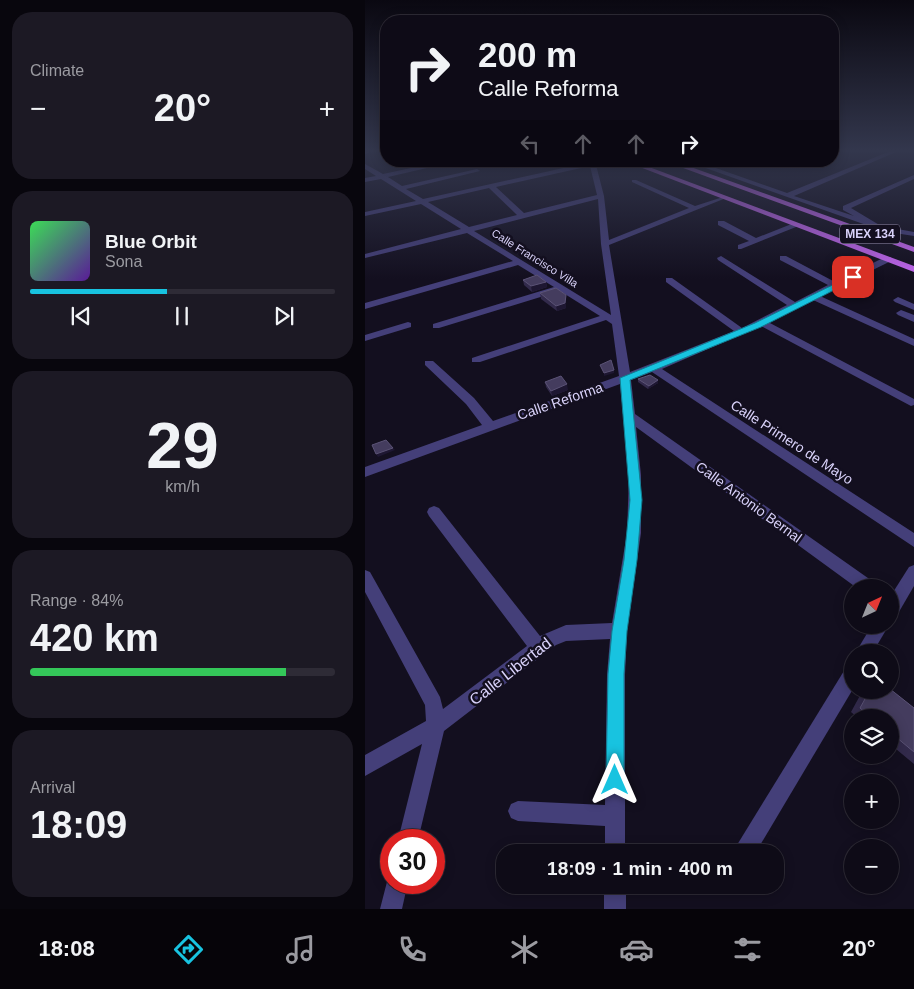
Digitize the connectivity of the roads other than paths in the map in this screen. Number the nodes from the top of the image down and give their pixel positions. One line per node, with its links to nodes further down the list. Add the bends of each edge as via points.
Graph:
1 (411, 194): 13 (street, Calle Francisco Villa)
2 (452, 194): 13 (street)
3 (500, 194): 16 (street)
4 (664, 194): 14 (street)
5 (717, 194): 12 (main road, MEX 134)
6 (758, 194): 17 (main road, MEX 134)
7 (783, 194): 11 (street)
8 (791, 194): 11 (street)
9 (876, 194): 19 (street, via 846,208)
10 (601, 196): 16 (street); 25 (street)
11 (787, 196): 19 (street)
12 (724, 197): 14 (street); 20 (main road, MEX 134)
13 (422, 201): 15 (street); 22 (street, Calle Francisco Villa)
14 (696, 209): 25 (street)
15 (365, 214)
16 (522, 216): 22 (street)
17 (826, 218): 21 (street); 27 (main road, MEX 134)
18 (721, 223): 24 (street)
19 (872, 224): 21 (street)
20 (797, 225): 24 (street); 31 (main road, MEX 134)
21 (880, 229): 23 (street)
22 (470, 230): 28 (street); 32 (street, Calle Francisco Villa)
23 (914, 234)
24 (755, 241): 26 (street)
25 (605, 244): 43 (street)
26 (741, 247)
27 (914, 250)
28 (365, 256)
29 (721, 258): 40 (street)
30 (783, 258): 35 (street)
31 (888, 259): 33 (main road, MEX 134); 35 (street, Calle Reforma)
32 (520, 262): 36 (street, Calle Francisco Villa); 39 (street)
33 (914, 269)
34 (669, 280): 48 (street)
35 (836, 286): 37 (street, Calle Reforma)
36 (560, 288): 43 (street, Calle Francisco Villa); 47 (street)
37 (815, 297): 40 (street, Calle Reforma); 50 (street)
38 (898, 300): 41 (street)
39 (365, 306)
40 (795, 306): 45 (street, Calle Reforma)
41 (914, 307)
42 (901, 313): 44 (street)
43 (611, 319): 51 (street); 54 (street)
44 (914, 319)
45 (761, 323): 48 (street, Calle Reforma); 55 (street)
46 (407, 325): 49 (street)
47 (436, 326)
48 (741, 332): 53 (street, Calle Reforma)
49 (365, 338)
50 (914, 343)
51 (476, 360)
52 (429, 362): 57 (street, via 470,401)
53 (653, 368): 54 (street, Calle Reforma); 60 (street, Calle Primero de Mayo)
54 (625, 378): 56 (street); 57 (street, Calle Reforma)
55 (911, 402)
56 (629, 416): 63 (street, Calle Antonio Bernal); 65 (street, via 636,500 631,560)
57 (490, 426): 58 (street, Calle Reforma)
58 (365, 472)
59 (434, 512): 66 (street)
60 (914, 540)
61 (914, 572): 64 (street)
62 (365, 578): 68 (street, via 434,703)
63 (857, 579)
64 (899, 594)
65 (619, 631): 66 (street, Calle Libertad, via 566,633); 71 (street)
66 (538, 647): 68 (street, Calle Libertad)
67 (844, 688): 74 (street)
68 (436, 726): 69 (street, Calle Libertad); 72 (street)
69 (365, 766)
70 (518, 811): 71 (street)
71 (615, 816): 73 (street)
72 (411, 829)
73 (615, 844)
74 (749, 844)
75 (394, 894): 77 (street)
76 (615, 894): 78 (street)
77 (391, 909)
78 (615, 909)

